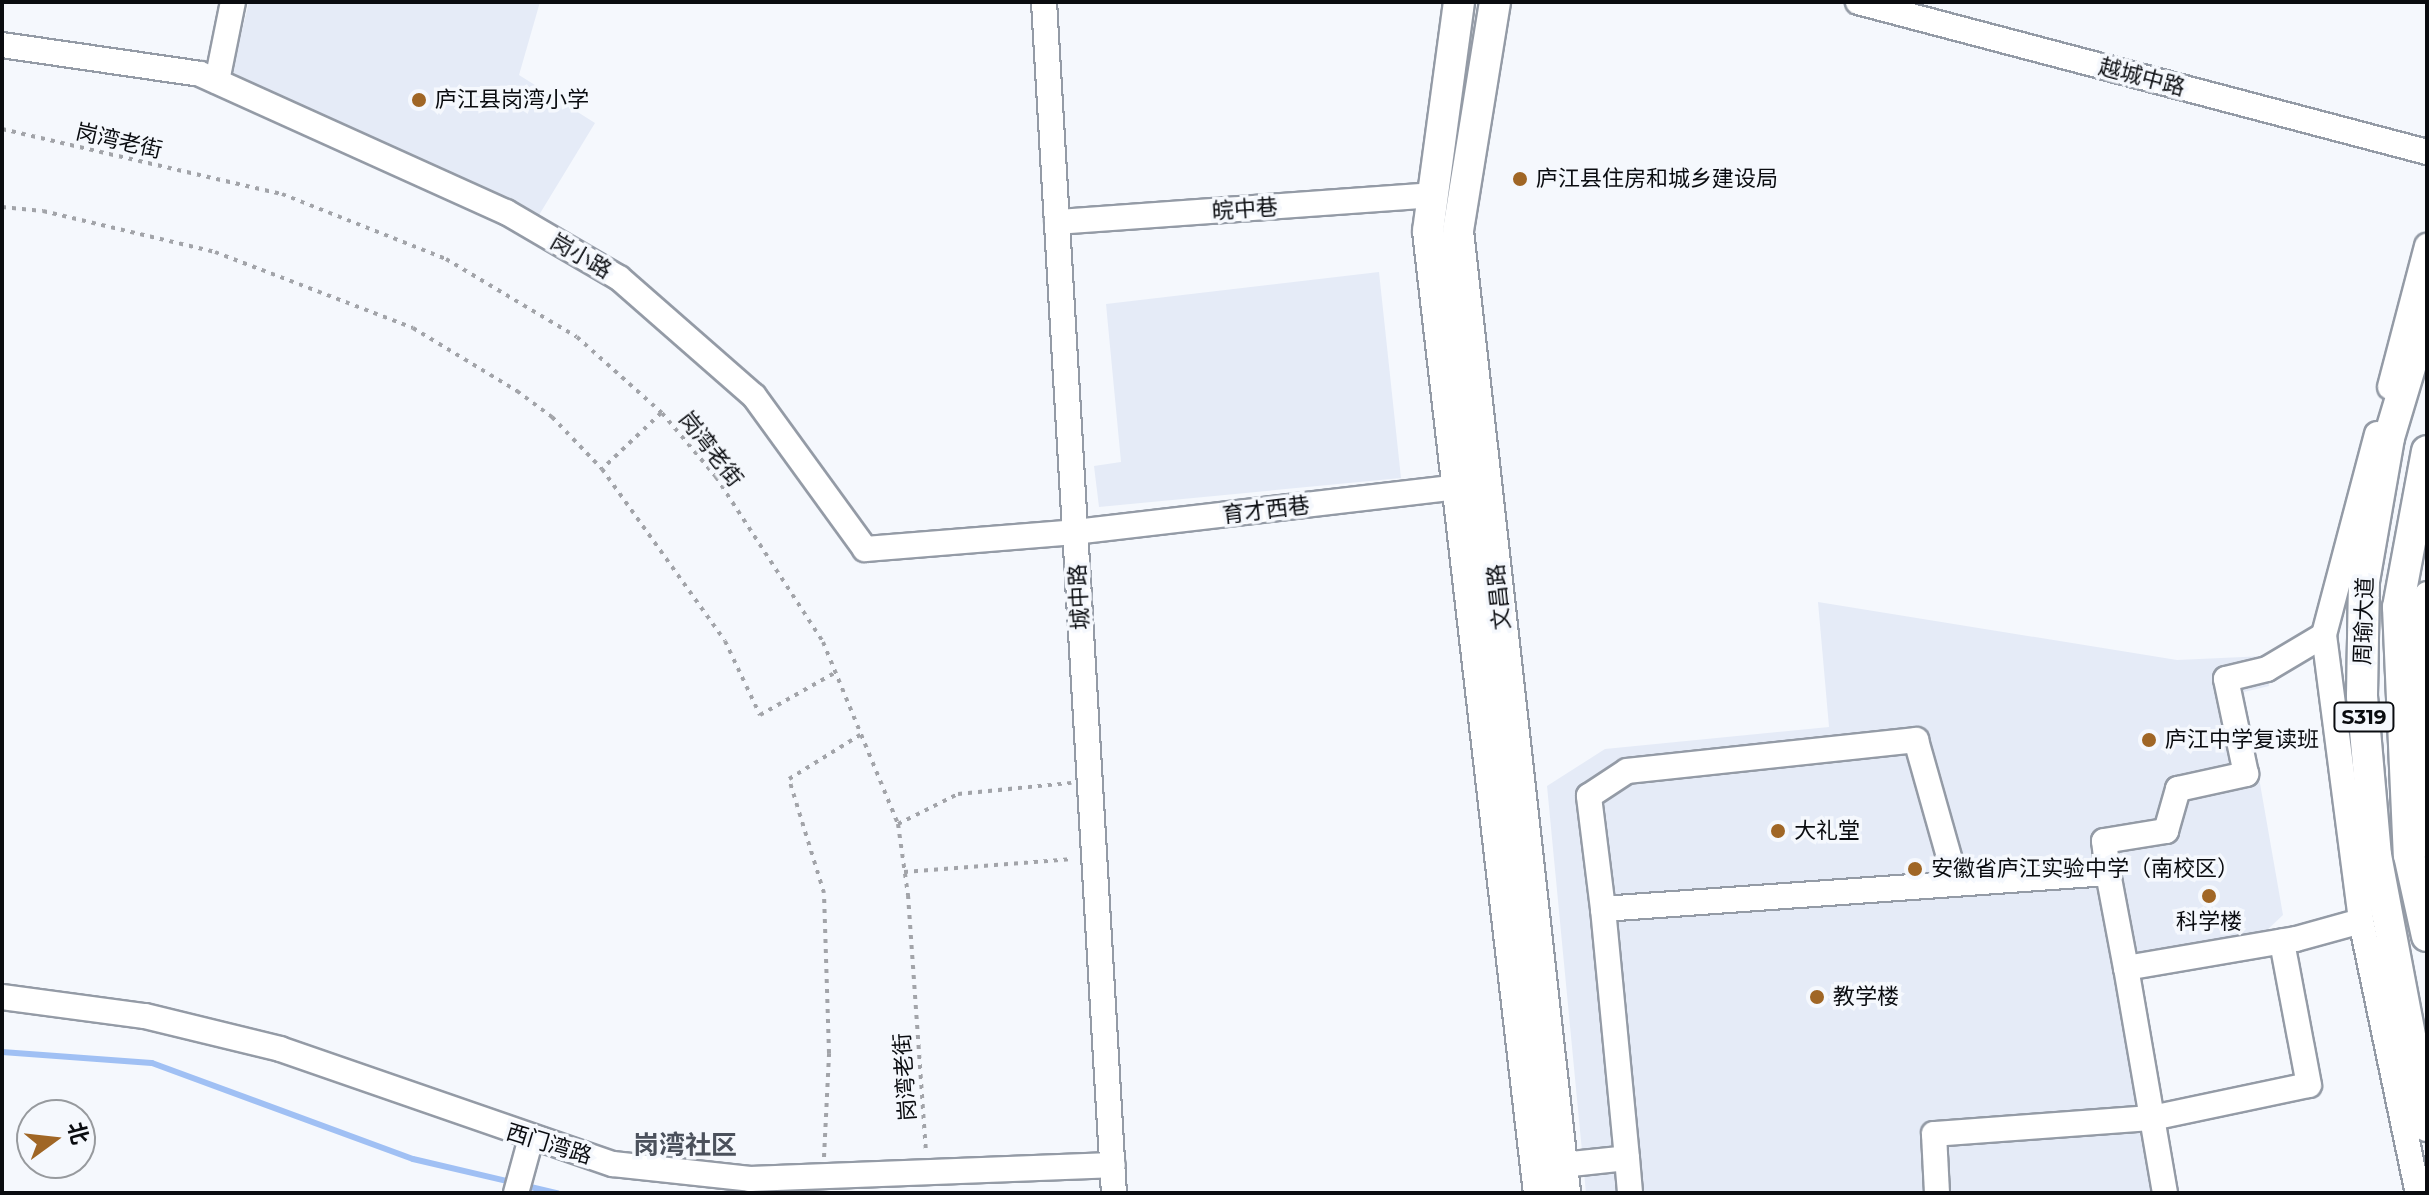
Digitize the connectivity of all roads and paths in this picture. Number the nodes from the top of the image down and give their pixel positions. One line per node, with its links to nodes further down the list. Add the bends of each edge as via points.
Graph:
1 (233, 2): 7 (street)
2 (1044, 2): 12 (street, 城中路)
3 (1459, 2): 10 (main road, 文昌路)
4 (1495, 2): 44 (main road, 文昌路, via 1458,231)
5 (1858, 2): 9 (street, 越城中路)
6 (2, 45): 7 (street, 岗小路, via 200,74)
7 (217, 81): 19 (street, 岗小路, via 506,212 619,278 754,396 865,549)
8 (2, 129): 15 (path, 岗湾老街, via 282,194 446,259 577,337)
9 (2427, 152)
10 (1433, 195): 12 (street, 皖中巷); 18 (main road, 文昌路, via 1428,231)
11 (2, 207): 17 (path, via 43,211 215,252 413,328 552,417)
12 (1057, 222): 19 (street, 城中路)
13 (2427, 246): 21 (street)
14 (2427, 311): 38 (main road, 周瑜大道 / S319, via 2389,438 2364,581 2362,696 2376,855)
15 (662, 413): 17 (path); 22 (path, 岗湾老街, via 716,477 823,642)
16 (2427, 451): 33 (main road, 周瑜大道 / S319, via 2398,607 2409,855)
17 (602, 469): 22 (path, via 725,641 760,715)
18 (1458, 487): 19 (street, 育才西巷); 47 (main road, 文昌路)
19 (1075, 532): 24 (street, 城中路)
20 (2427, 594): 26 (street, via 2420,623)
21 (2324, 635): 29 (street, via 2267,669 2226,679 2246,774 2178,789 2166,831 2104,841); 32 (street)
22 (836, 672): 23 (path, 岗湾老街)
23 (861, 735): 25 (path, 岗湾老街); 43 (path, via 789,779 824,893 829,1053)
24 (1090, 781): 25 (path, via 958,794); 27 (street, 城中路)
25 (898, 824): 28 (path, 岗湾老街)
26 (2427, 845)
27 (1095, 857): 28 (path); 41 (street, 城中路)
28 (904, 872): 42 (path, 岗湾老街)
29 (2108, 873): 30 (street); 35 (street)
30 (1956, 881): 31 (street); 31 (street, via 1916,740 1627,771 1589,796)
31 (1603, 909): 40 (street)
32 (2361, 921): 34 (street); 51 (street)
33 (2427, 936)
34 (2282, 942): 35 (street); 37 (street, via 2309,1085)
35 (2126, 968): 37 (street)
36 (2, 997): 39 (street, 西门湾路, via 145,1016 280,1049)
37 (2152, 1118): 49 (street, via 1934,1134); 50 (street)
38 (2427, 1126)
39 (528, 1149): 43 (street, 西门湾路, via 750,1179); 45 (street)
40 (1627, 1158): 44 (street); 48 (street)
41 (1113, 1165): 42 (street, 西门湾路); 46 (street, 城中路)
42 (928, 1172): 43 (street, 西门湾路)
43 (823, 1175)
44 (1563, 1179)
45 (516, 1193)
46 (1114, 1193)
47 (1539, 1193)
48 (1630, 1193)
49 (1937, 1193)
50 (2165, 1193)
51 (2418, 1193)

